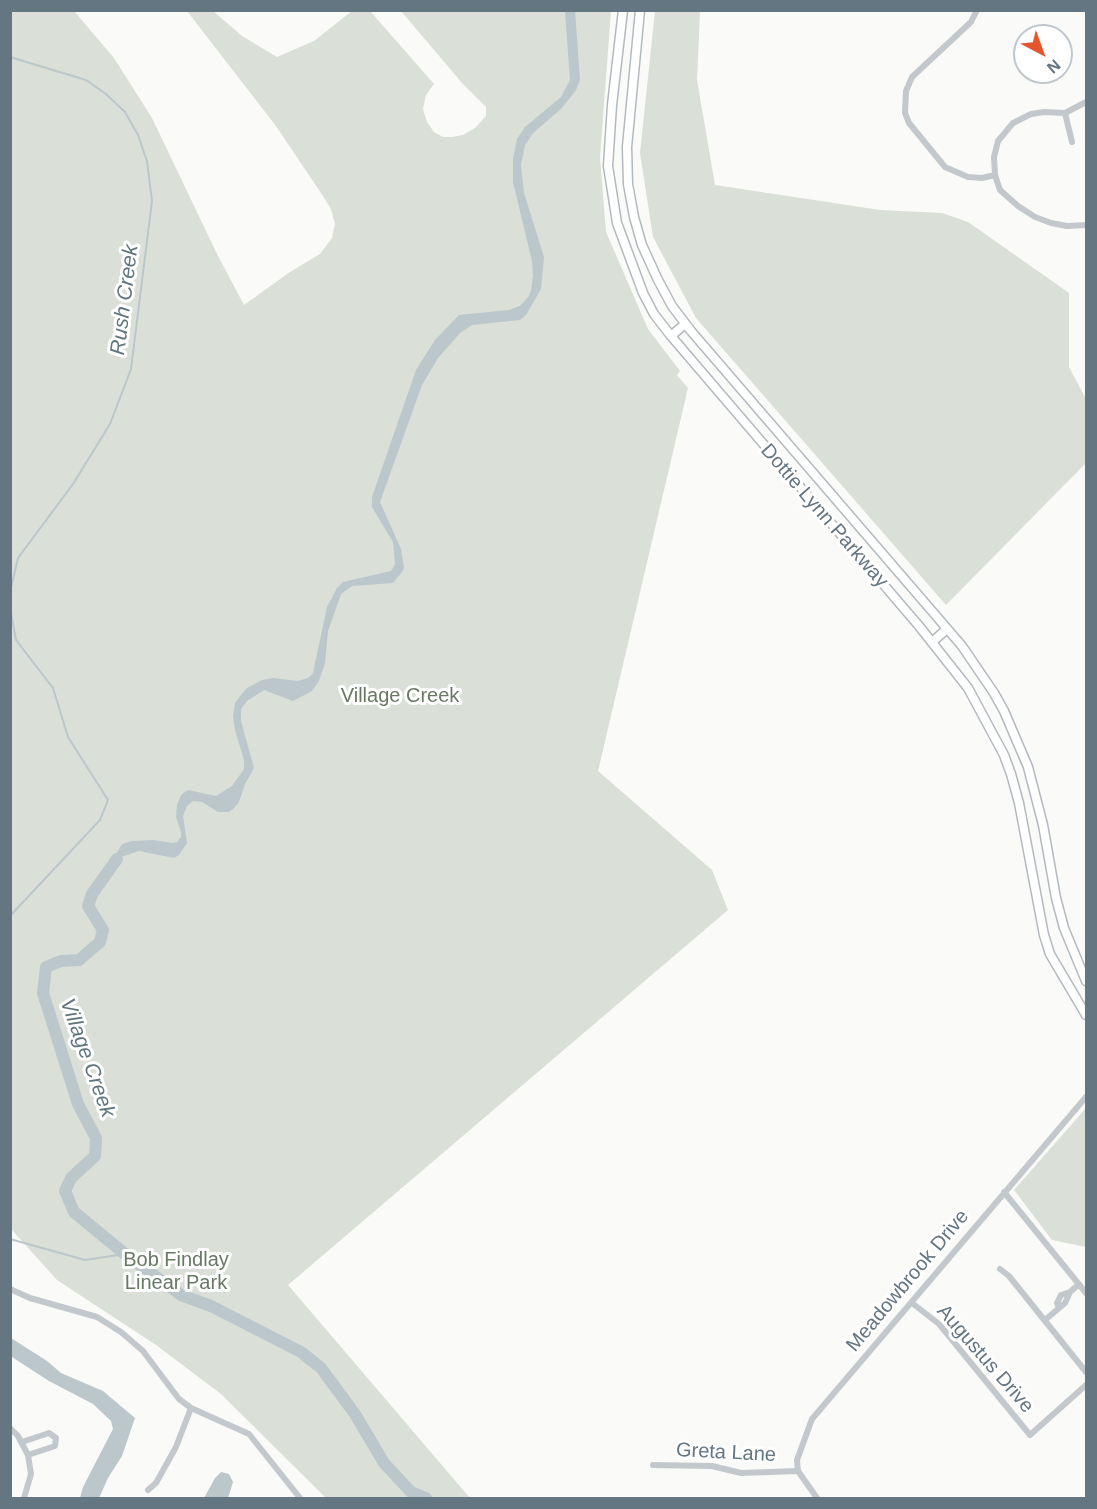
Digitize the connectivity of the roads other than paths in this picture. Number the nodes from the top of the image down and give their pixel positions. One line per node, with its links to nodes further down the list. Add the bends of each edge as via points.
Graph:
1 (623, 10): 10 (main road, Dottie Lynn Parkway, via 612,105 610,188 616,223 634,274 654,314)
2 (640, 10): 9 (main road, Dottie Lynn Parkway, via 627,147 628,184 642,245)
3 (977, 10): 7 (street, via 971,22 912,77 904,113 945,167 968,177)
4 (1086, 102): 5 (street)
5 (1065, 113): 6 (street); 7 (street, via 1031,114 1013,123 998,141)
6 (1072, 142)
7 (995, 175): 8 (street, via 1000,190 1035,217 1067,226)
8 (1086, 225)
9 (685, 324): 10 (main road); 11 (main road, Dottie Lynn Parkway)
10 (671, 336): 12 (main road, Dottie Lynn Parkway)
11 (947, 629): 12 (main road); 13 (main road, Dottie Lynn Parkway, via 982,673 1005,711 1028,766 1064,928)
12 (932, 642): 14 (main road, Dottie Lynn Parkway, via 968,688 1004,755 1019,803 1044,935 1050,954)
13 (1086, 981)
14 (1086, 1015)
15 (1086, 1097): 16 (street, Meadowbrook Drive)
16 (1004, 1192): 18 (street); 21 (street, Meadowbrook Drive)
17 (1000, 1269): 22 (street)
18 (1079, 1284): 20 (street); 22 (street)
19 (10, 1289): 25 (street, via 97,1317 121,1332 143,1351)
20 (1086, 1293)
21 (912, 1303): 24 (street, Augustus Drive, via 939,1324 1030,1435); 30 (street, Meadowbrook Drive, via 812,1419 797,1460)
22 (1045, 1320): 23 (street)
23 (1086, 1372)
24 (1086, 1385)
25 (191, 1408): 31 (street, via 176,1447); 33 (street, via 249,1434)
26 (10, 1428): 27 (street)
27 (22, 1442): 28 (street); 28 (street, via 49,1434 56,1438 55,1446)
28 (28, 1455): 32 (street, via 31,1474)
29 (653, 1465): 30 (street, Greta Lane, via 712,1466 741,1473)
30 (798, 1471): 34 (street)
31 (148, 1490)
32 (24, 1498)
33 (300, 1498)
34 (817, 1498)

